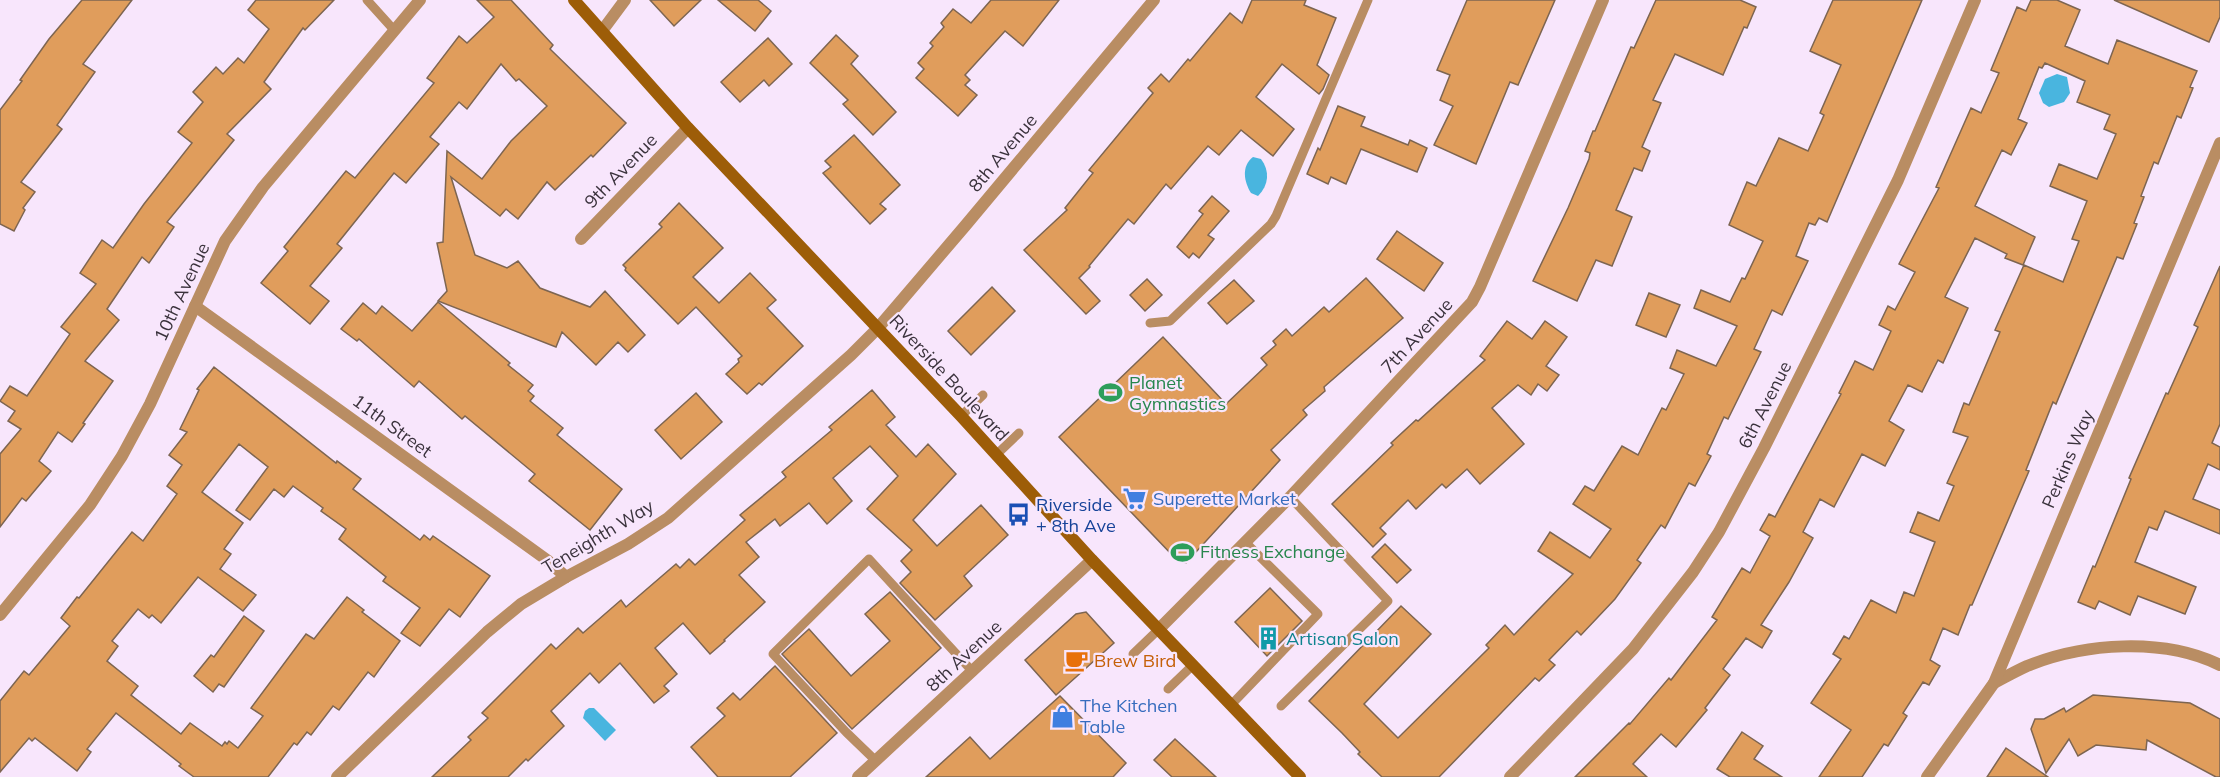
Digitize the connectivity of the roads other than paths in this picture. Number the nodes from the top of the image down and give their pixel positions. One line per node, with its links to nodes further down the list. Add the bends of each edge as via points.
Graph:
1 (367, 0): 9 (lane)
2 (420, 0): 9 (street, 10th Avenue)
3 (574, 0): 10 (main road, Riverside Boulevard)
4 (625, 0): 10 (street)
5 (1154, 0): 16 (street, 8th Avenue)
6 (1368, 0): 15 (lane, via 1271,224 1170,321)
7 (1603, 0): 21 (street, 7th Avenue, via 1472,302)
8 (1975, 0): 39 (street, 6th Avenue, via 1898,180 1719,532 1633,649)
9 (394, 30): 14 (street, 10th Avenue, via 262,187 225,241)
10 (602, 31): 11 (main road, Riverside Boulevard)
11 (688, 128): 13 (street, 9th Avenue); 16 (main road, Riverside Boulevard)
12 (2220, 143): 31 (street, Perkins Way)
13 (581, 239)
14 (195, 306): 24 (street, 11th Street); 25 (street, 10th Avenue, via 122,456 90,505)
15 (1149, 323)
16 (878, 328): 18 (main road, Riverside Boulevard); 24 (street, Teneighth Way, via 668,518)
17 (983, 395): 18 (lane)
18 (961, 416): 20 (main road, Riverside Boulevard)
19 (1019, 433): 20 (lane)
20 (996, 455): 23 (main road, Riverside Boulevard)
21 (1290, 497): 22 (street, 7th Avenue); 34 (lane, via 1388,601)
22 (1245, 542): 26 (street, 7th Avenue); 33 (lane, via 1318,614)
23 (1092, 560): 26 (main road, Riverside Boulevard); 30 (street, 8th Avenue)
24 (566, 577): 36 (street, Teneighth Way, via 521,604 487,632)
25 (0, 615)
26 (1159, 629): 27 (lane); 28 (main road, Riverside Boulevard)
27 (1133, 654)
28 (1193, 665): 32 (lane); 33 (main road, Riverside Boulevard)
29 (2220, 665): 31 (street, via 2164,649 2097,649 2026,666)
30 (974, 672): 35 (street, 8th Avenue); 35 (lane, via 869,559 773,654)
31 (1994, 683): 40 (street, Perkins Way)
32 (1168, 690)
33 (1231, 705): 38 (main road, Riverside Boulevard)
34 (1281, 706)
35 (876, 761): 37 (street, 8th Avenue)
36 (337, 777)
37 (858, 777)
38 (1300, 777)
39 (1510, 777)
40 (1927, 777)

